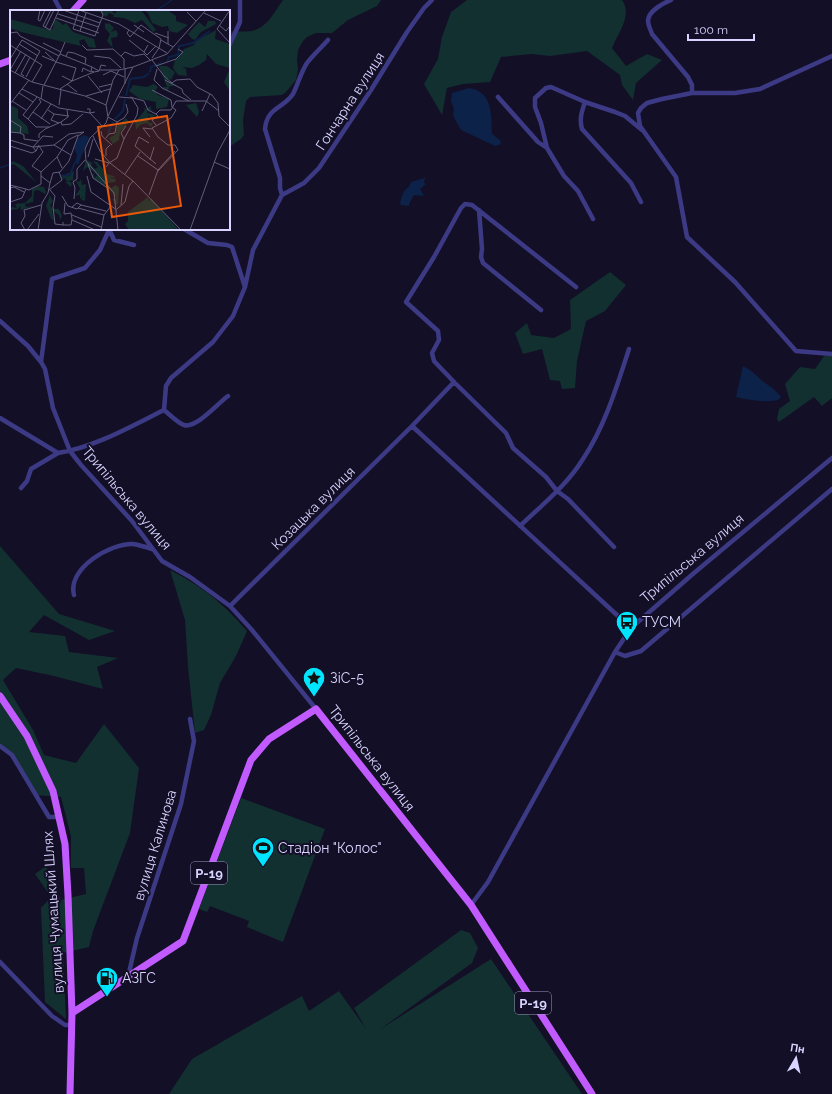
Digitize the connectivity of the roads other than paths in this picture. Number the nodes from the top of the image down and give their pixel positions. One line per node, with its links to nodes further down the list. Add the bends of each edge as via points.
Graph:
1 (55, 0): 8 (street)
2 (83, 0): 9 (main road)
3 (240, 0): 11 (street, via 240,22)
4 (428, 0): 7 (street, Гончарна вулиця)
5 (432, 0): 7 (street, Гончарна вулиця)
6 (671, 0): 15 (street, via 651,13 648,19 649,26 652,34 688,77 692,84)
7 (424, 8): 20 (street, Гончарна вулиця, via 319,168 304,183)
8 (60, 10)
9 (74, 10)
10 (328, 40): 20 (street, via 307,64 289,99 270,114 266,122 265,129 280,178)
11 (230, 44)
12 (832, 56): 15 (street, via 760,89 735,93)
13 (10, 60): 14 (main road)
14 (0, 64)
15 (692, 93): 18 (street, via 647,103 638,114)
16 (498, 97): 19 (street, via 538,142)
17 (585, 102): 18 (street, via 625,116); 19 (street, via 551,87 546,88 535,98 535,107); 21 (street, via 580,115 582,129 631,183)
18 (644, 132): 32 (street, via 676,176 687,237 735,282 796,351)
19 (547, 148): 23 (street, via 564,176 578,191)
20 (282, 195): 27 (street, via 254,250)
21 (641, 202)
22 (479, 210): 28 (street); 29 (street, via 483,263); 34 (street, via 465,204 461,208 406,302 438,331 439,340 432,353 434,360)
23 (593, 219)
24 (109, 230): 26 (street, via 114,240); 33 (street, via 100,250 85,268 52,279)
25 (186, 230): 27 (street, via 208,243 227,244 232,247)
26 (134, 245)
27 (245, 287): 36 (street, via 233,316 213,342 171,378 166,386)
28 (576, 287)
29 (541, 310)
30 (0, 321): 33 (street, Трипільська вулиця, via 28,346)
31 (629, 349): 44 (street, via 596,440)
32 (832, 354)
33 (41, 362): 39 (street, Трипільська вулиця, via 53,408)
34 (454, 382): 38 (street, Козацька вулиця); 44 (street, via 506,433 512,448 546,477)
35 (228, 396): 36 (street, via 192,425 184,426)
36 (164, 410): 39 (street, via 122,432)
37 (0, 418): 40 (street)
38 (412, 426): 45 (street); 49 (street, Козацька вулиця)
39 (70, 451): 40 (street); 47 (street, Трипільська вулиця, via 132,521)
40 (58, 453): 42 (street, via 31,469)
41 (832, 458): 50 (street, Трипільська вулиця)
42 (21, 488)
43 (832, 489): 51 (street, via 641,652 625,656)
44 (558, 491): 45 (street); 46 (street)
45 (520, 526): 50 (street)
46 (614, 547)
47 (152, 549): 48 (street, via 133,544 116,546 94,557 80,571 75,582); 49 (street, Трипільська вулиця, via 162,561 190,577)
48 (74, 595)
49 (230, 606): 53 (street, Трипільська вулиця)
50 (631, 628): 51 (street, Трипільська вулиця)
51 (615, 652): 57 (street, Трипільська вулиця, via 488,882)
52 (0, 696): 56 (main road, вулиця Чумацький Шлях, via 27,736 53,791)
53 (316, 708): 57 (main road, Трипільська вулиця / Р-19); 59 (main road, Р-19, via 270,739 251,760 183,941)
54 (190, 719): 59 (street, вулиця Калинова, via 194,741 181,804 137,938)
55 (0, 746): 56 (street, via 12,754 49,817)
56 (60, 817): 60 (main road, вулиця Чумацький Шлях, via 68,888)
57 (471, 905): 63 (main road, Трипільська вулиця / Р-19)
58 (1, 965): 61 (street, via 52,1016 65,1026)
59 (128, 977): 60 (main road, Р-19)
60 (72, 1013): 61 (main road, вулиця Чумацький Шлях)
61 (72, 1025): 62 (main road, вулиця Чумацький Шлях)
62 (70, 1094)
63 (592, 1094)

